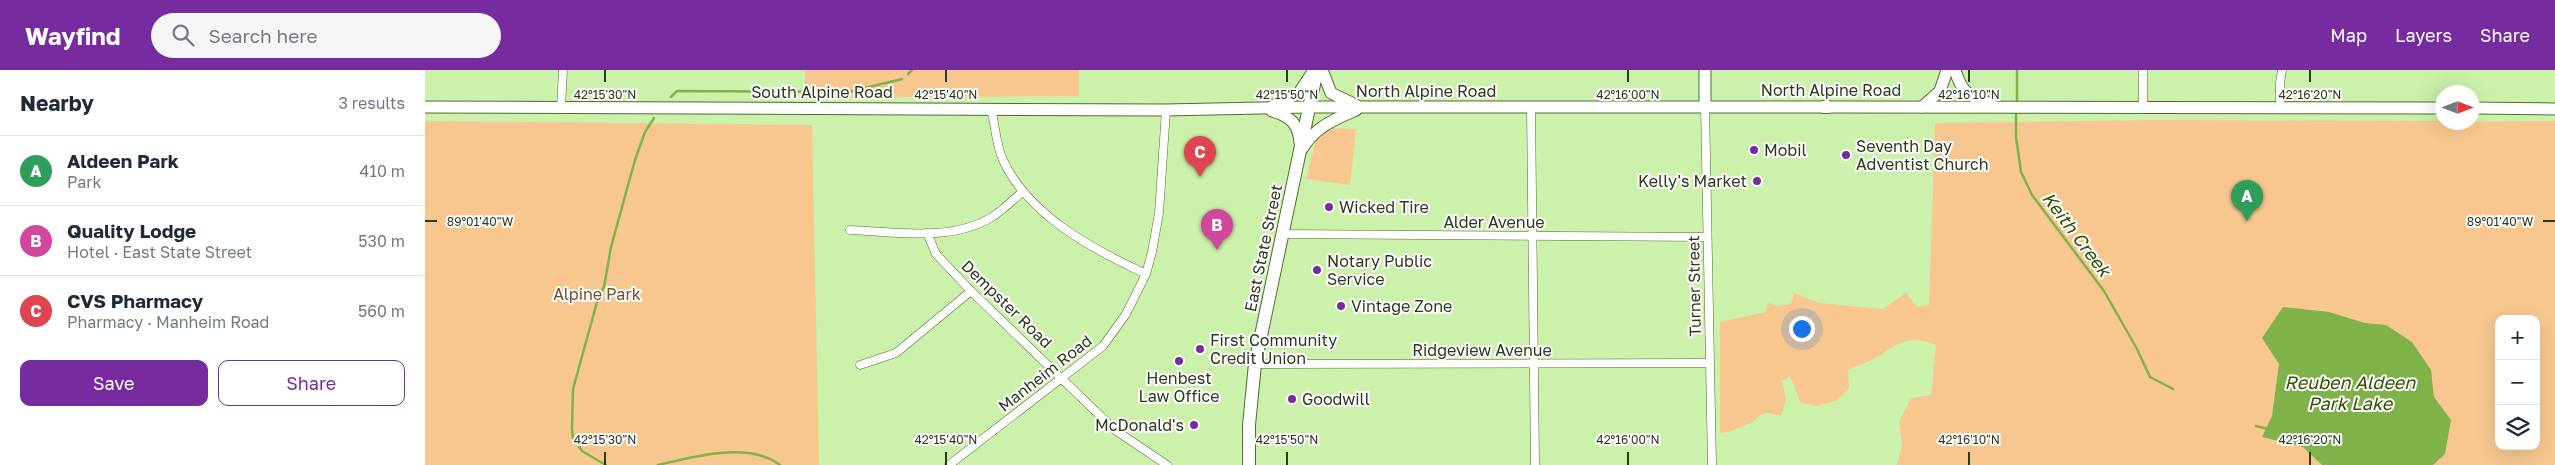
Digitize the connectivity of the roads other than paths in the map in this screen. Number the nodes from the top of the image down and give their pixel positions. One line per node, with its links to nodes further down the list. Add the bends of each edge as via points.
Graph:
1 (563, 70): 17 (street)
2 (1316, 70): 19 (main road, via 1299,93); 20 (main road, East State Street)
3 (1322, 70): 12 (main road, via 1331,93)
4 (1705, 70): 9 (main road)
5 (1947, 70): 14 (main road, via 1940,91)
6 (1955, 70): 15 (main road, via 1962,89 1970,97)
7 (2143, 70): 10 (street)
8 (2283, 70): 16 (street)
9 (1705, 106): 13 (main road, North Alpine Road); 14 (main road, North Alpine Road); 31 (street, Turner Street)
10 (2143, 106): 15 (main road, North Alpine Road); 16 (main road, North Alpine Road)
11 (425, 107): 17 (main road, South Alpine Road)
12 (1362, 107): 13 (main road, North Alpine Road); 20 (main road, North Alpine Road); 25 (main road, via 1327,122 1308,139)
13 (1531, 107): 30 (street)
14 (1922, 107): 15 (main road, North Alpine Road)
15 (2003, 107)
16 (2280, 107): 21 (main road, North Alpine Road)
17 (561, 108): 18 (main road, South Alpine Road)
18 (991, 108): 24 (main road, South Alpine Road); 26 (street, via 1003,159)
19 (1263, 108): 20 (main road, South Alpine Road); 24 (main road, South Alpine Road); 25 (main road, via 1296,124)
20 (1309, 108): 25 (main road, East State Street)
21 (2435, 108)
22 (2480, 108): 23 (main road)
23 (2555, 109)
24 (1166, 110): 32 (street, Manheim Road, via 1159,213)
25 (1300, 153): 29 (main road, East State Street)
26 (1022, 192): 28 (street, via 991,217 957,230); 32 (street, via 1063,228 1102,253)
27 (850, 230): 28 (street)
28 (927, 234): 33 (street, Dempster Road, via 937,254)
29 (1282, 234): 30 (street, Alder Avenue); 36 (main road, East State Street)
30 (1531, 236): 31 (street, Alder Avenue); 34 (street)
31 (1707, 237): 35 (street, Turner Street)
32 (1146, 274): 38 (street, Manheim Road, via 1126,314 1103,346)
33 (971, 291): 37 (street, via 896,353); 38 (street, Dempster Road)
34 (1534, 363): 35 (street, Ridgeview Avenue); 36 (street, Ridgeview Avenue); 42 (street)
35 (1709, 363): 43 (street, Turner Street)
36 (1255, 364): 41 (main road, East State Street)
37 (860, 365)
38 (1063, 378): 39 (street, Manheim Road); 40 (street, Dempster Road, via 1115,430)
39 (949, 465)
40 (1167, 465)
41 (1249, 465)
42 (1535, 465)
43 (1712, 465)

